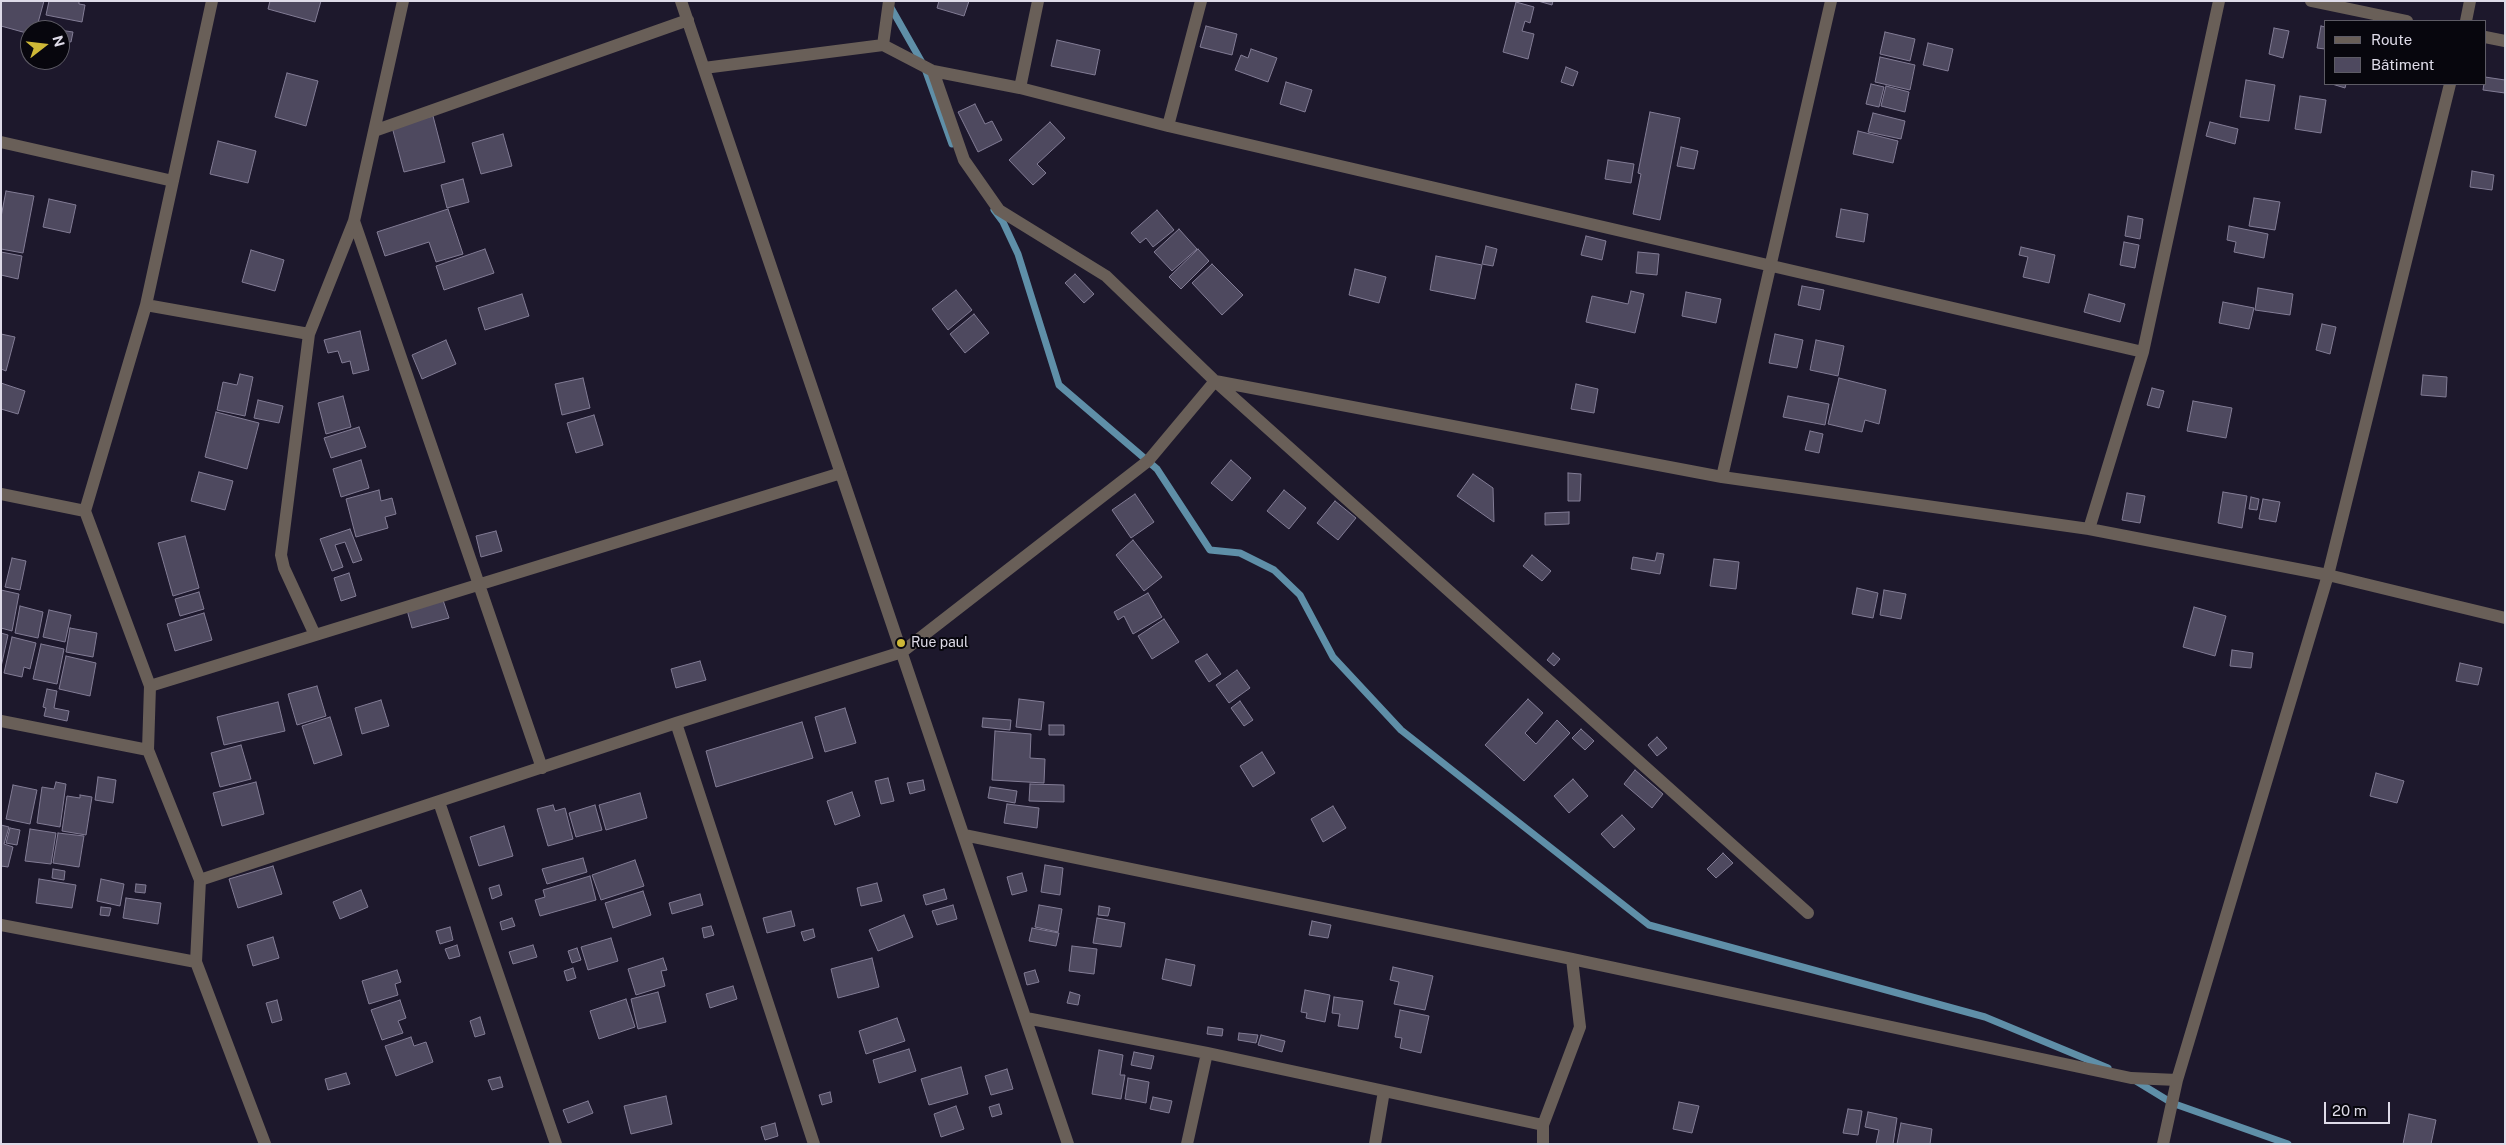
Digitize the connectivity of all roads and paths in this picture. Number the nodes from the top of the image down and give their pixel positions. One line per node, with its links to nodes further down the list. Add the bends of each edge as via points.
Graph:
1 (212, 1): 24 (street)
2 (403, 1): 22 (street)
3 (681, 1): 11 (street)
4 (889, 1): 16 (street)
5 (1038, 1): 20 (street)
6 (1201, 1): 21 (street)
7 (1831, 1): 26 (street)
8 (2219, 1): 29 (street)
9 (2311, 1): 12 (street)
10 (2470, 1): 13 (street)
11 (688, 20): 17 (street); 22 (street)
12 (2402, 20)
13 (2466, 20)
14 (2486, 37): 15 (street)
15 (2505, 42)
16 (883, 45): 17 (street); 18 (street)
17 (704, 68): 31 (street)
18 (933, 71): 20 (street); 30 (street, via 964,160 999,210 1106,276)
19 (2450, 85): 36 (street)
20 (1020, 88): 21 (street)
21 (1168, 126): 26 (street)
22 (374, 131): 25 (street)
23 (1, 142): 24 (street)
24 (173, 181): 27 (street)
25 (354, 221): 28 (street); 37 (street)
26 (1771, 265): 29 (street); 32 (street)
27 (146, 305): 28 (street); 34 (street)
28 (309, 334): 39 (street, via 281,555)
29 (2143, 352): 35 (street)
30 (1214, 381): 32 (street); 40 (street, via 1148,462); 49 (street)
31 (841, 473): 37 (street); 40 (street)
32 (1722, 477): 35 (street)
33 (1, 494): 34 (street)
34 (84, 511): 41 (street)
35 (2089, 529): 36 (street)
36 (2328, 575): 38 (street); 55 (street)
37 (479, 584): 39 (street); 45 (street)
38 (2505, 618)
39 (315, 634): 41 (street)
40 (902, 652): 43 (street); 47 (street)
41 (150, 686): 44 (street)
42 (1, 721): 44 (street)
43 (676, 723): 45 (street); 60 (street)
44 (148, 750): 48 (street)
45 (542, 768): 46 (street)
46 (439, 802): 48 (street); 59 (street)
47 (964, 835): 51 (street); 53 (street)
48 (200, 880): 52 (street)
49 (1808, 913)
50 (1, 925): 52 (street)
51 (1572, 959): 55 (street, via 2131,1078); 57 (street, via 1580,1027)
52 (196, 962): 58 (street)
53 (1026, 1018): 54 (street); 61 (street)
54 (1207, 1053): 56 (street); 62 (street)
55 (2177, 1080): 65 (street)
56 (1384, 1091): 57 (street); 63 (street)
57 (1543, 1125): 64 (street)
58 (265, 1144)
59 (556, 1144)
60 (814, 1144)
61 (1068, 1144)
62 (1187, 1144)
63 (1376, 1144)
64 (1543, 1144)
65 (2163, 1144)

